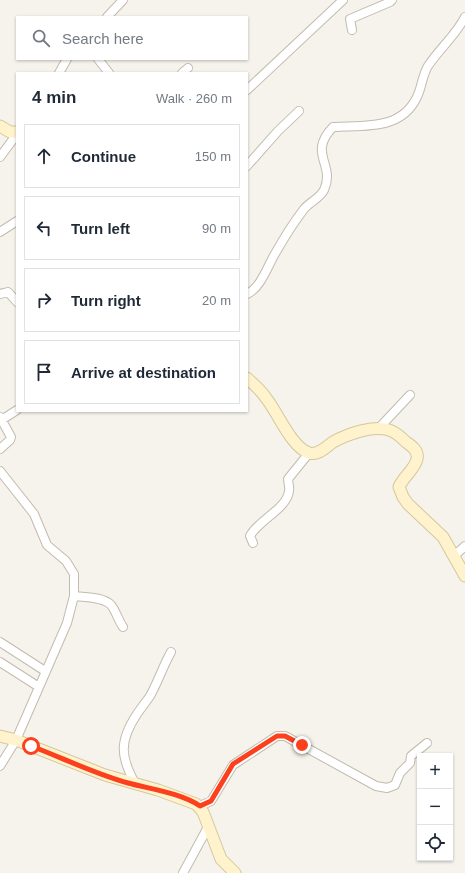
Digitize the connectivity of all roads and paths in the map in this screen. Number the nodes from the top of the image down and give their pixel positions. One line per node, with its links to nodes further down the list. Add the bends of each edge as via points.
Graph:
1 (123, 0): 4 (street)
2 (343, 0): 11 (street)
3 (392, 0): 6 (street, via 350,19)
4 (108, 16)
5 (465, 17): 20 (street, via 425,71 418,96 404,114 375,126 333,128 324,137 321,143 326,167 324,190 305,208 254,289)
6 (352, 30)
7 (66, 60): 9 (street)
8 (99, 60): 10 (street)
9 (60, 72)
10 (108, 72)
11 (248, 89)
12 (299, 111): 17 (street, via 278,130)
13 (0, 126): 14 (street)
14 (16, 133)
15 (16, 134): 16 (street)
16 (0, 157)
17 (248, 165)
18 (16, 222): 19 (street)
19 (0, 232)
20 (248, 293)
21 (0, 294): 22 (street, via 8,292)
22 (16, 301)
23 (248, 379): 29 (street, via 268,399 291,436)
24 (410, 395): 27 (street)
25 (16, 411): 26 (street)
26 (1, 419): 28 (street, via 11,437)
27 (378, 429): 29 (street, via 358,431 319,452); 33 (street, via 397,434 415,449 418,456 416,462 399,487 402,497 443,538)
28 (0, 449)
29 (309, 453): 31 (street, via 288,479 290,491 285,500 269,518 253,529 250,536)
30 (0, 471): 35 (street, via 34,514 47,546 70,567 74,574)
31 (253, 543)
32 (465, 546): 33 (street)
33 (454, 556): 34 (street)
34 (465, 576)
35 (74, 596): 36 (street, via 106,602); 40 (street, via 67,623)
36 (123, 627)
37 (0, 642): 40 (street)
38 (171, 652): 46 (street, via 149,697 137,714 123,747 126,768)
39 (0, 662): 41 (street)
40 (45, 671): 41 (street)
41 (39, 687): 43 (street)
42 (0, 736): 43 (street)
43 (16, 740): 45 (street); 46 (street)
44 (427, 743): 47 (street, via 411,756 410,763 400,773 395,784 383,788 285,736 277,736 233,764 211,801)
45 (0, 766)
46 (136, 785): 47 (street, via 158,790)
47 (200, 806): 48 (street)
48 (208, 827): 49 (street); 50 (street, via 221,859)
49 (183, 873)
50 (235, 873)

